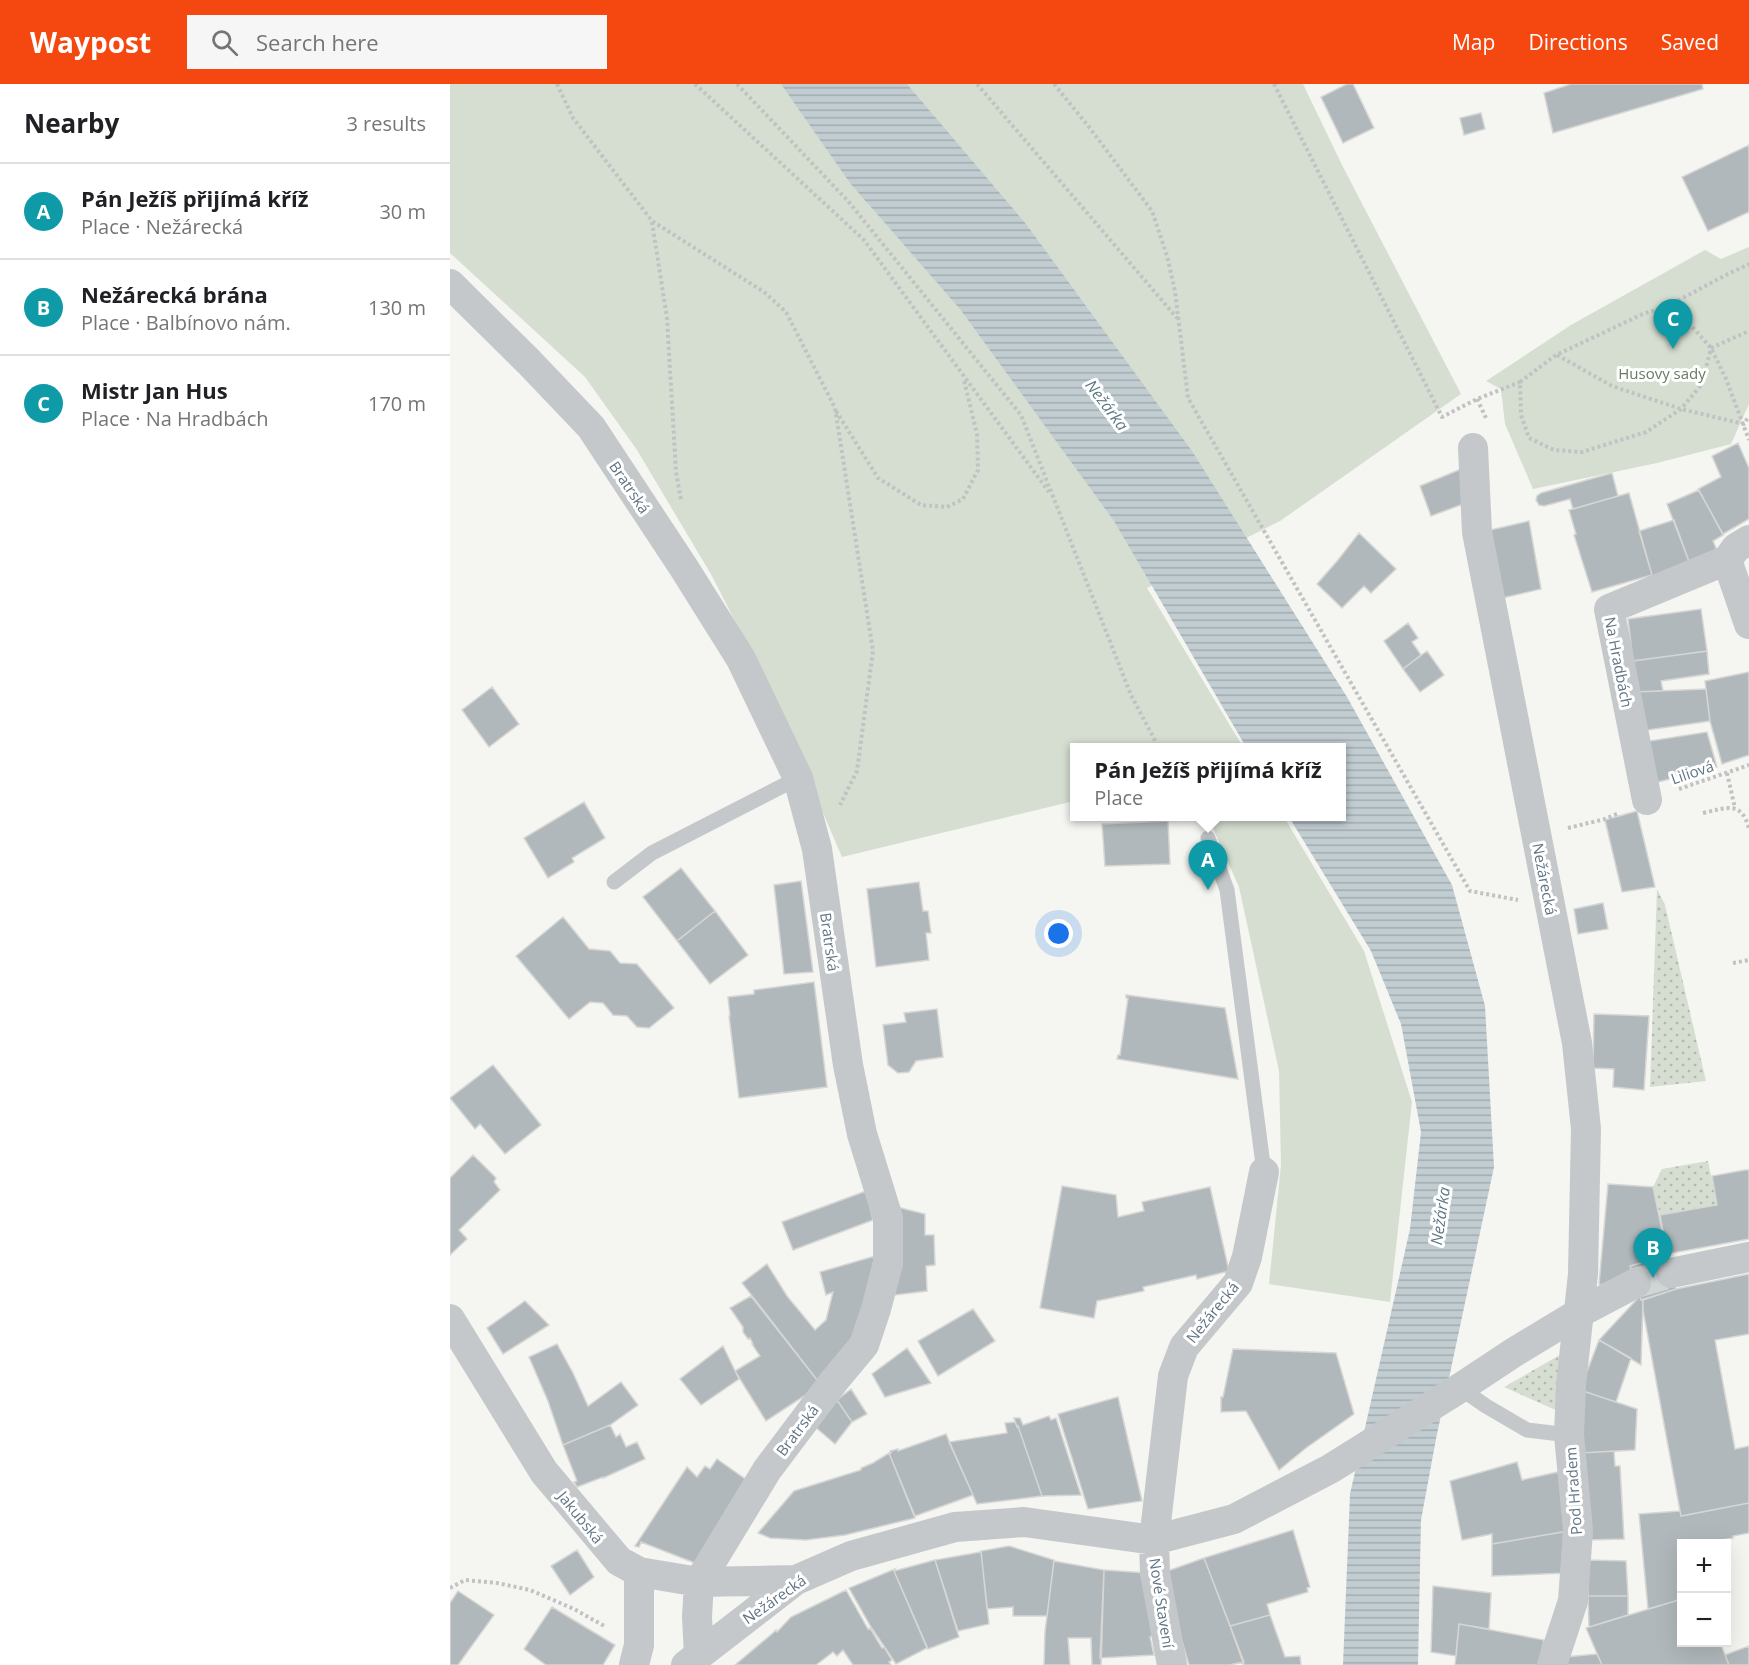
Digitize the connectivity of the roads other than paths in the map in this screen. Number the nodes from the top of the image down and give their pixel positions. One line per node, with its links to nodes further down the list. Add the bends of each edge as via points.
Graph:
1 (450, 284): 6 (street, Bratrská, via 591,427 741,659)
2 (1473, 448): 14 (street, Nežárecká, via 1477,532 1577,1043 1586,1129)
3 (1749, 540): 4 (street, Na Hradbách)
4 (1727, 560): 5 (street); 7 (street, Na Hradbách, via 1609,609)
5 (1749, 624)
6 (798, 778): 9 (lane, via 652,853); 21 (street, Bratrská, via 817,849 848,1065 862,1134 888,1218 888,1264 864,1345 767,1470)
7 (1647, 800)
8 (1208, 838): 10 (lane, Nežárecká, via 1227,890)
9 (614, 882)
10 (1264, 1172): 18 (street, Nežárecká, via 1238,1283 1184,1347 1173,1376)
11 (1749, 1257): 12 (street)
12 (1671, 1273)
13 (1636, 1283): 14 (street, Nežárecká)
14 (1579, 1313): 16 (street, Nežárecká); 17 (street, Pod Hradem)
15 (450, 1318): 19 (street, Jakubská, via 544,1472 619,1562)
16 (1460, 1388): 17 (lane, via 1527,1430); 18 (street, Nežárecká, via 1330,1469 1234,1519)
17 (1569, 1435): 25 (street, Pod Hradem, via 1578,1530 1573,1601)
18 (1154, 1540): 20 (street, Nežárecká, via 1024,1522 955,1527 851,1556); 24 (street, Nové Stavení, via 1155,1573)
19 (639, 1572): 21 (street, Jakubská); 23 (street, via 639,1645)
20 (796, 1580): 21 (street, Jakubská); 22 (street, Nežárecká)
21 (699, 1582): 22 (street, Bratrská)
22 (693, 1660)
23 (634, 1665)
24 (1172, 1665)
25 (1552, 1665)

